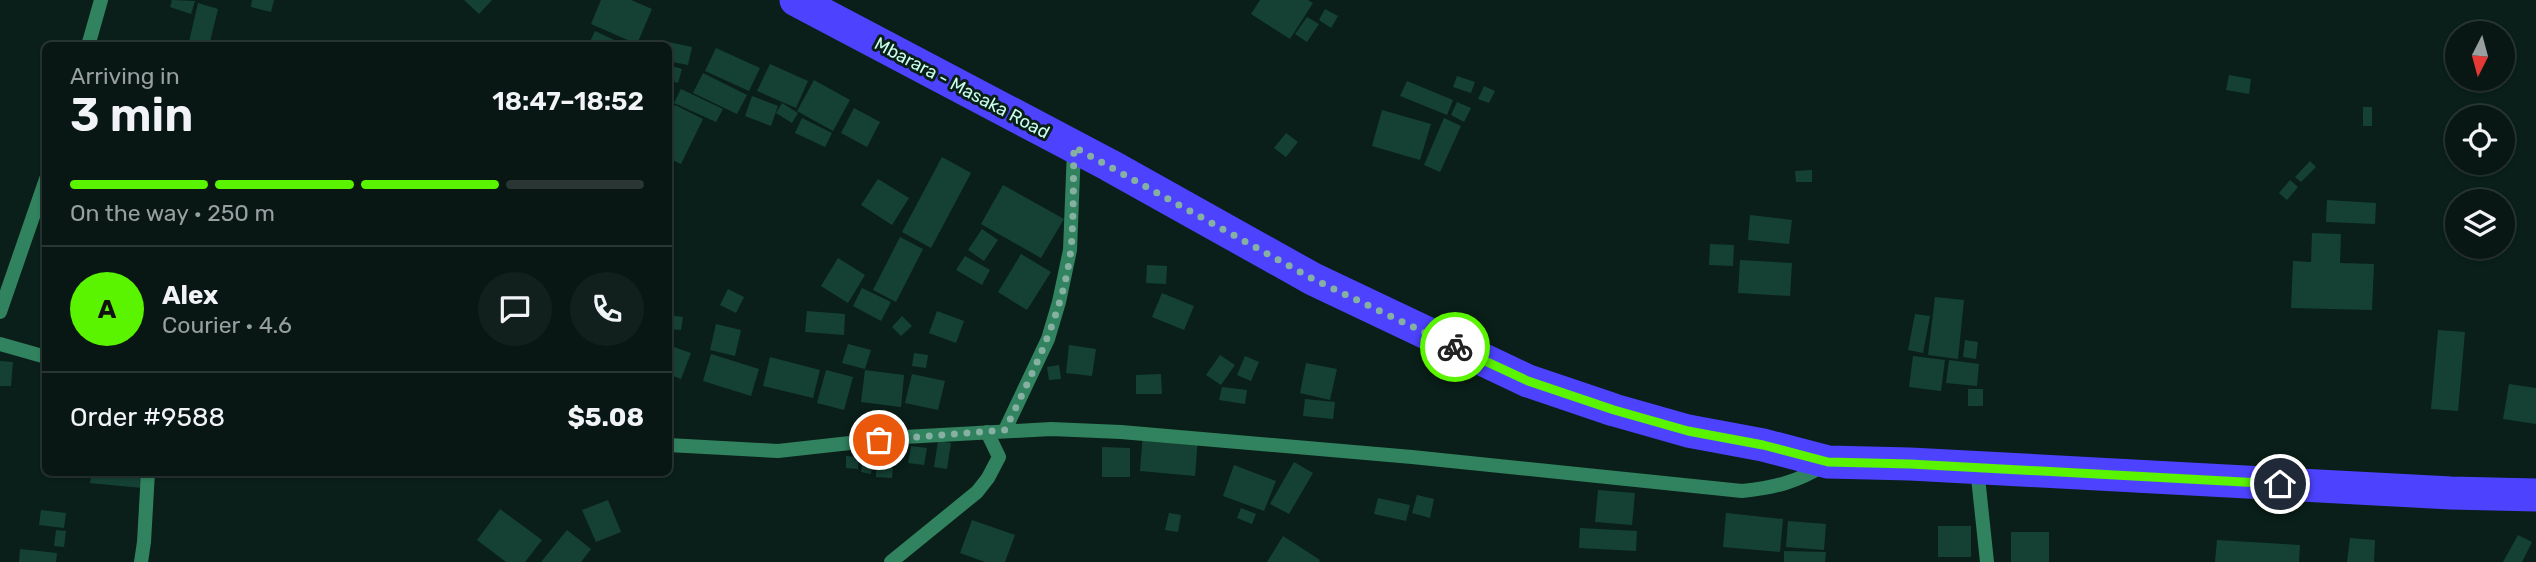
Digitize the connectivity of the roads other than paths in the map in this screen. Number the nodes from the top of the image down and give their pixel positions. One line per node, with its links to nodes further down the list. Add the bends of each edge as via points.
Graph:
1 (101, 0): 3 (street)
2 (796, 0): 4 (highway, Mbarara - Masaka Road)
3 (89, 42)
4 (1074, 147): 9 (street, via 1070,250 1059,302 1048,339); 12 (highway, Mbarara - Masaka Road, via 1313,279 1528,381 1676,428)
5 (42, 192): 6 (street)
6 (0, 312)
7 (0, 344): 8 (street)
8 (42, 357)
9 (1005, 430): 10 (street); 12 (street, via 1121,432 1412,457 1723,491 1779,486)
10 (986, 432): 11 (street, via 778,451); 17 (street, via 999,457 988,478)
11 (672, 445)
12 (1828, 462): 13 (highway, Mbarara - Masaka Road)
13 (1977, 468): 15 (highway, Mbarara - Masaka Road); 18 (street)
14 (148, 476): 16 (street)
15 (2536, 495)
16 (141, 562)
17 (891, 562)
18 (1987, 562)

